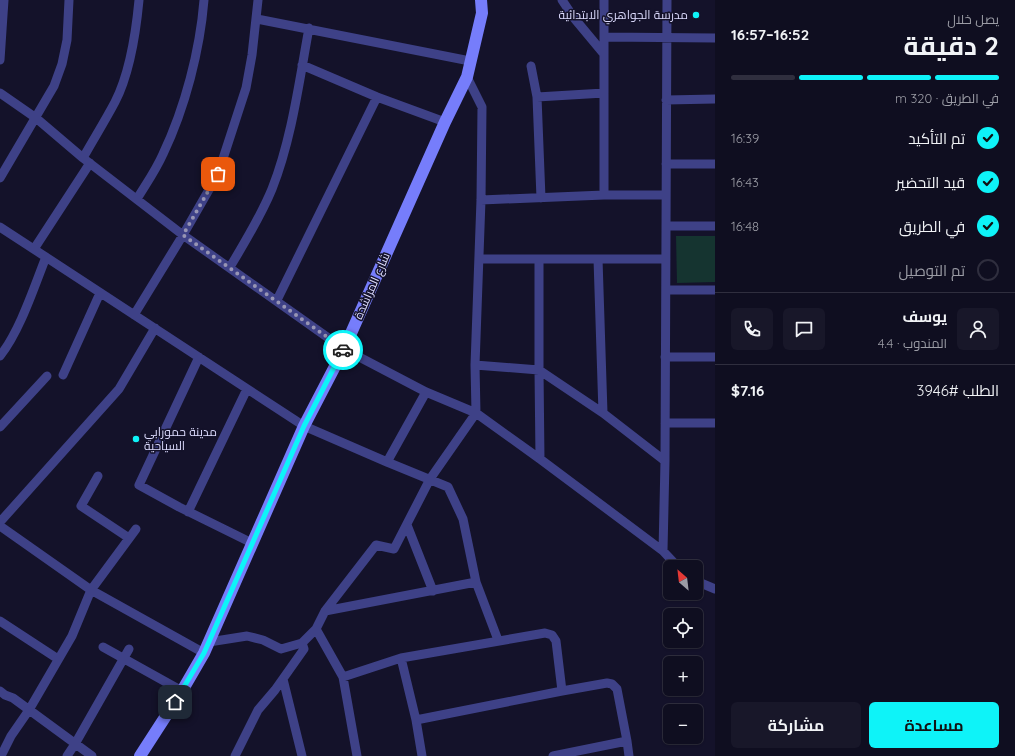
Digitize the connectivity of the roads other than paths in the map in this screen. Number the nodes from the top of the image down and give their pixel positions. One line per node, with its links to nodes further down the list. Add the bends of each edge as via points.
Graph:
1 (4, 0): 16 (street)
2 (69, 0): 27 (street, via 67,40 62,64 54,86)
3 (140, 0): 29 (street, via 126,72 116,101)
4 (204, 0): 36 (street, via 202,27 178,118 163,155)
5 (258, 0): 10 (street)
6 (481, 0): 17 (street, شارع المراشدة, via 482,13 478,37)
7 (562, 0): 15 (street)
8 (604, 0): 13 (street)
9 (667, 0): 12 (street)
10 (257, 19): 11 (street); 41 (street, via 246,88 218,174)
11 (309, 28): 17 (street); 18 (street)
12 (666, 37): 13 (street); 14 (street); 26 (street)
13 (604, 38): 15 (street)
14 (715, 38)
15 (604, 54): 22 (street)
16 (0, 60)
17 (470, 61): 20 (street, شارع المراشدة)
18 (302, 65): 23 (street); 48 (street, via 294,112 272,190)
19 (531, 66): 24 (street)
20 (467, 77): 28 (street, شارع المراشدة); 37 (street, via 482,107)
21 (0, 93): 27 (street)
22 (604, 93): 24 (street); 33 (street)
23 (377, 97): 28 (street); 52 (street)
24 (537, 97): 35 (street)
25 (715, 99): 26 (street)
26 (666, 100): 30 (street)
27 (36, 118): 29 (street); 32 (street)
28 (445, 122): 55 (street, شارع المراشدة)
29 (86, 161): 36 (street); 42 (street)
30 (666, 164): 31 (street); 34 (street)
31 (715, 164)
32 (0, 178)
33 (604, 195): 34 (street); 35 (street)
34 (666, 195): 38 (street)
35 (541, 198): 37 (street)
36 (137, 200): 41 (street)
37 (481, 200): 44 (street)
38 (666, 226): 39 (street); 47 (street)
39 (715, 226)
40 (1, 230): 42 (street)
41 (183, 235): 48 (street); 53 (street)
42 (34, 249): 43 (street)
43 (46, 257): 51 (street); 56 (street, via 16,329)
44 (479, 258): 45 (street); 60 (street)
45 (539, 259): 46 (street); 61 (street)
46 (598, 259): 47 (street); 67 (street)
47 (666, 259): 49 (street)
48 (230, 267): 52 (street)
49 (666, 290): 50 (street); 58 (street)
50 (715, 290)
51 (100, 292): 53 (street); 62 (street)
52 (277, 300): 55 (street)
53 (134, 315): 54 (street)
54 (155, 328): 57 (street); 78 (street, via 119,389)
55 (344, 349): 65 (street); 70 (street, شارع المراشدة)
56 (0, 356)
57 (199, 357): 64 (street); 77 (street, via 139,485)
58 (665, 357): 59 (street); 68 (street)
59 (715, 357)
60 (475, 365): 61 (street); 66 (street)
61 (539, 370): 67 (street); 72 (street)
62 (63, 375)
63 (47, 376): 71 (street)
64 (247, 389): 70 (street); 77 (street)
65 (426, 392): 66 (street); 74 (street)
66 (476, 413): 72 (street); 76 (street)
67 (603, 413): 73 (street)
68 (665, 423): 69 (street); 73 (street)
69 (715, 423)
70 (304, 426): 74 (street); 83 (street, شارع المراشدة)
71 (0, 427)
72 (540, 459): 84 (street)
73 (665, 461): 84 (street)
74 (387, 462): 76 (street)
75 (98, 476): 82 (street, via 81,506)
76 (430, 479): 79 (street); 86 (street, via 448,488 463,519)
77 (188, 512): 83 (street)
78 (0, 522)
79 (407, 525): 90 (street); 91 (street, via 394,549 376,545)
80 (0, 526): 89 (street)
81 (136, 529): 82 (street)
82 (129, 538): 89 (street)
83 (252, 542): 97 (street, شارع المراشدة)
84 (662, 551): 85 (street)
85 (671, 560)
86 (476, 582): 90 (street); 94 (street)
87 (703, 584): 88 (street)
88 (715, 589)
89 (91, 590): 97 (street); 100 (street, via 72,636)
90 (433, 591): 91 (street)
91 (325, 611): 93 (street)
92 (0, 622): 100 (street)
93 (316, 629): 95 (street); 102 (street)
94 (498, 640): 99 (street); 106 (street, via 545,633 552,635 556,641)
95 (302, 643): 97 (street, via 281,649 247,636); 103 (street, via 304,649)
96 (103, 647): 101 (street)
97 (207, 648): 105 (street, شارع المراشدة)
98 (129, 649): 101 (street)
99 (401, 658): 102 (street); 108 (street)
100 (58, 659): 107 (street)
101 (124, 659): 105 (street); 110 (street)
102 (343, 677): 117 (street)
103 (283, 679): 115 (street, via 258,710); 116 (street)
104 (0, 691): 107 (street)
105 (182, 691): 114 (street, شارع المراشدة)
106 (562, 691): 108 (street); 109 (street, via 607,684 615,686)
107 (29, 710): 110 (street); 111 (street)
108 (416, 720): 118 (street)
109 (627, 741): 119 (street); 120 (street)
110 (75, 744): 112 (street); 113 (street)
111 (1, 756)
112 (67, 756)
113 (92, 756)
114 (140, 756)
115 (235, 756)
116 (302, 756)
117 (357, 756)
118 (422, 756)
119 (553, 756)
120 (629, 756)

